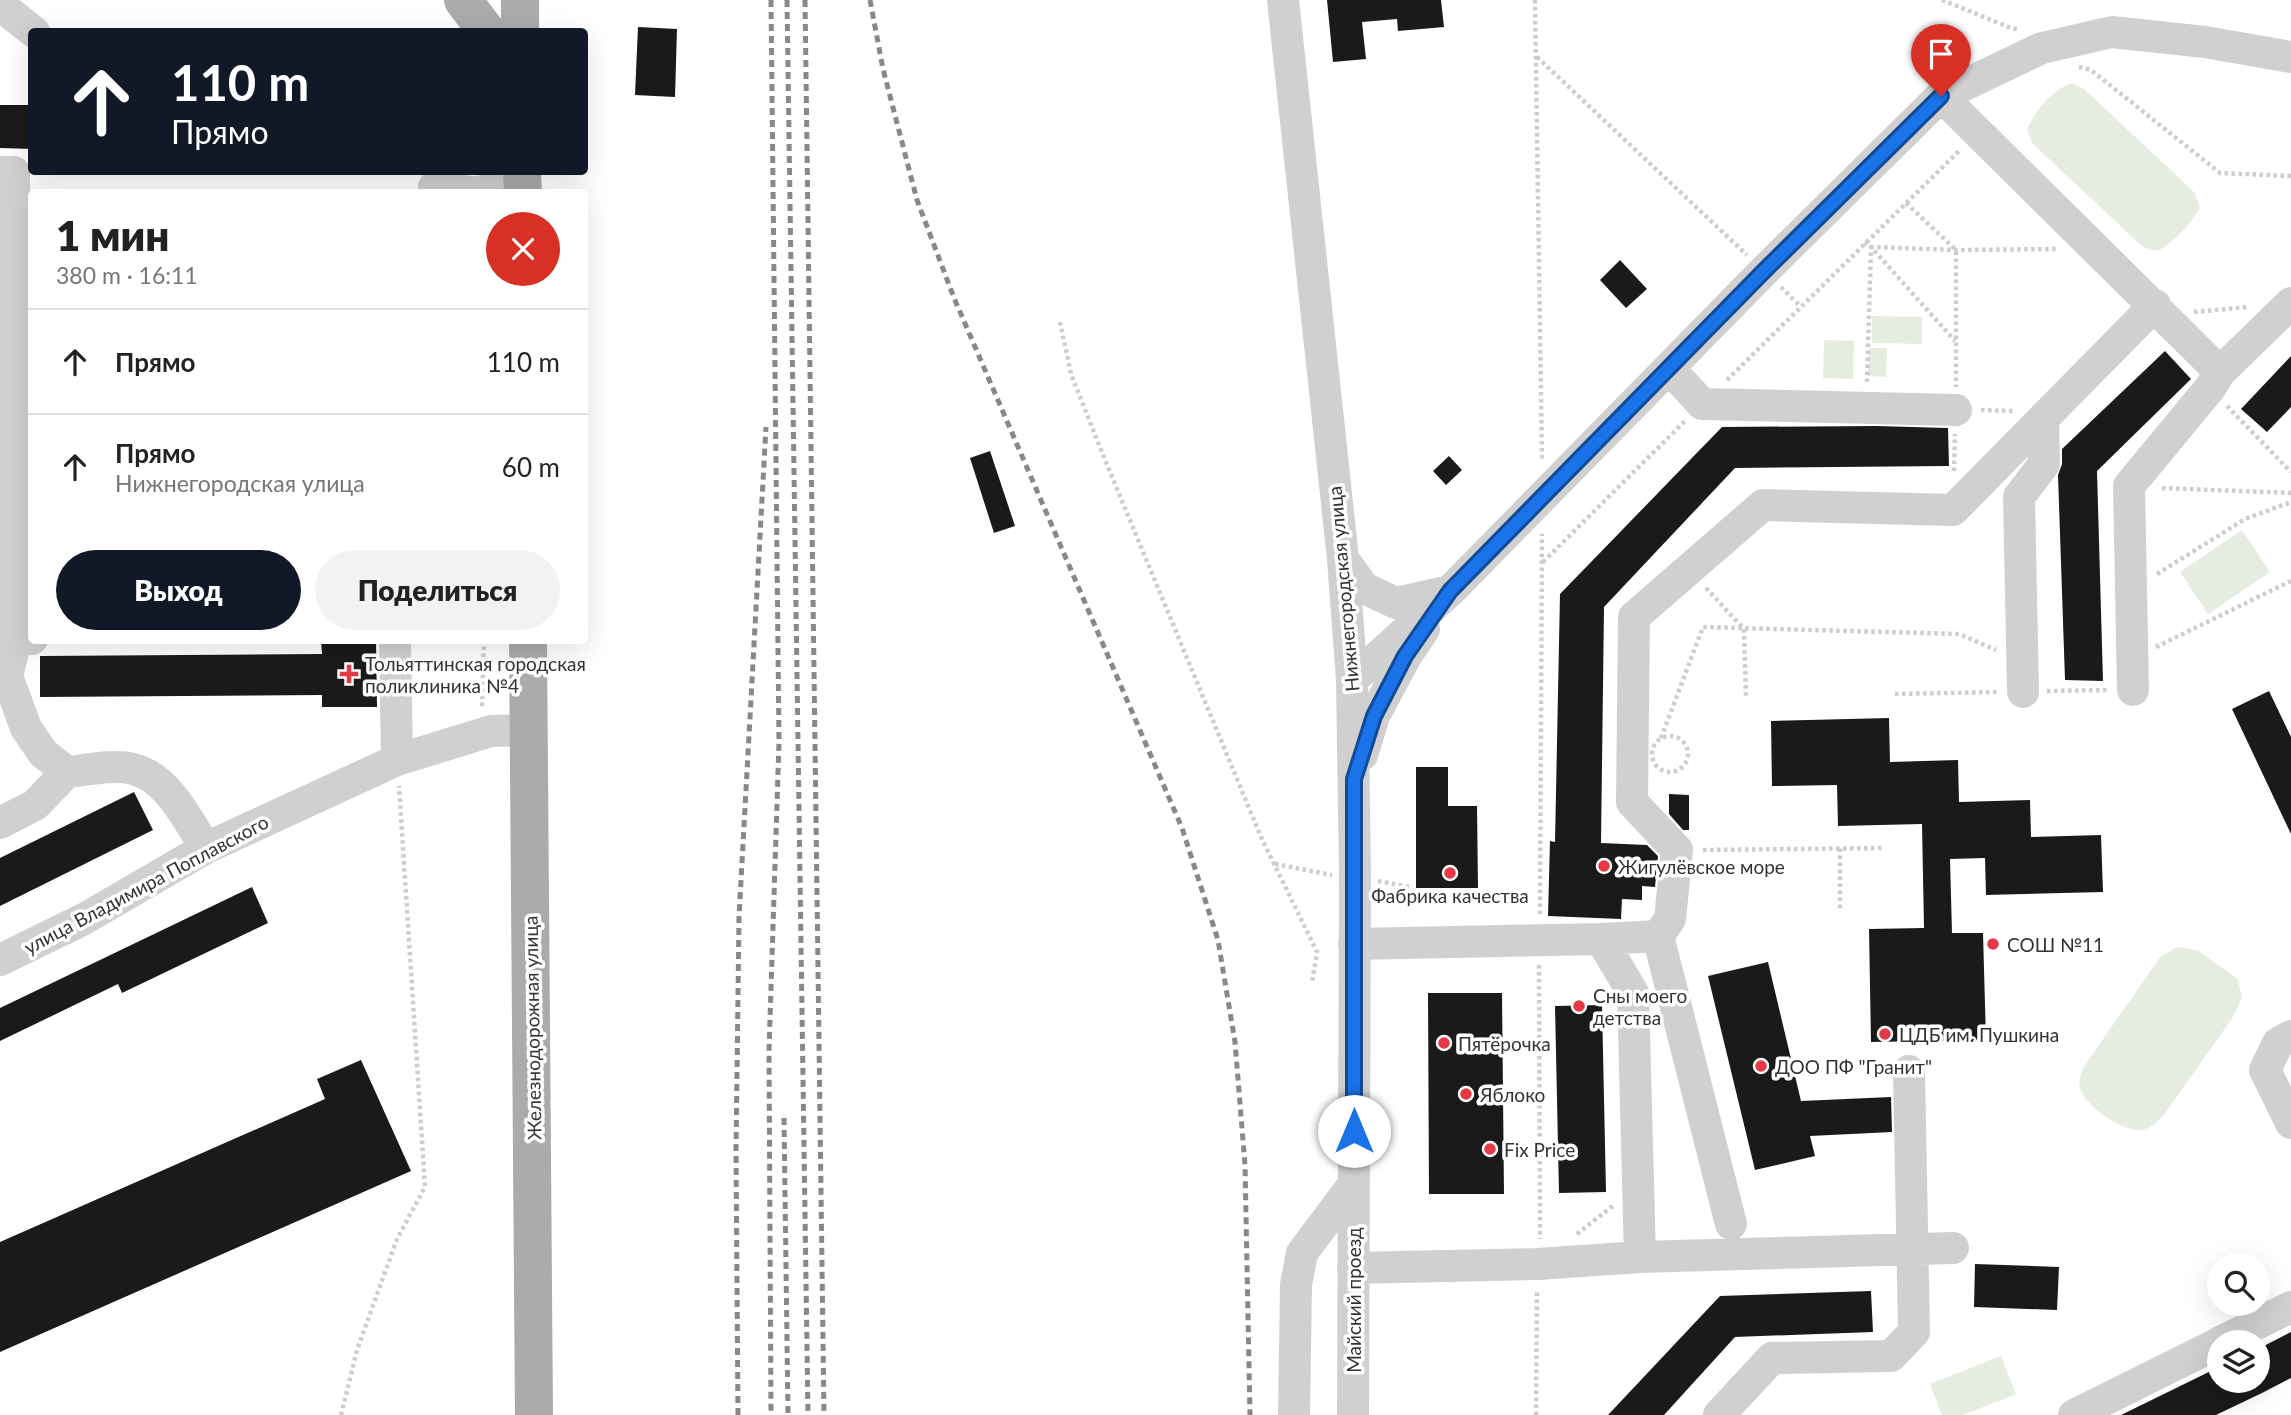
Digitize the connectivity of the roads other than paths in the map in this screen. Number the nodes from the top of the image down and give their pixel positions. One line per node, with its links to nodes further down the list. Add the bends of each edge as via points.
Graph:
1 (463, 0): 7 (main road)
2 (477, 0): 8 (main road)
3 (520, 0): 9 (main road)
4 (1283, 0): 25 (street, Нижнегородская улица)
5 (0, 5): 6 (street)
6 (29, 28)
7 (484, 28)
8 (494, 28)
9 (520, 28)
10 (2291, 57): 11 (street, via 2206,41 2112,32 2042,48)
11 (1941, 96): 19 (street); 21 (street)
12 (15, 171): 17 (street)
13 (522, 183): 16 (street)
14 (434, 189): 15 (street)
15 (450, 189)
16 (491, 189)
17 (23, 284): 20 (street)
18 (2291, 303): 22 (street)
19 (2159, 310): 22 (street); 24 (street)
20 (23, 348): 26 (street)
21 (1669, 368): 23 (street, via 1702,404); 27 (street)
22 (2215, 380): 32 (street, via 2129,486)
23 (1956, 410)
24 (2047, 415): 33 (street, via 2044,464 2019,497); 40 (street, via 1953,510 1763,505 1634,617 1632,802 1678,850 1670,919)
25 (1343, 559): 27 (street, via 1364,588 1396,603); 31 (street, Нижнегородская улица)
26 (24, 573): 28 (street)
27 (1450, 591): 31 (street); 37 (street, via 1405,656 1374,716)
28 (24, 640): 36 (street, via 7,676 26,728 43,753)
29 (395, 644): 35 (street)
30 (528, 644): 34 (main road, Железнодорожная улица)
31 (1352, 680): 37 (street, Нижнегородская улица)
32 (2133, 690)
33 (2022, 692)
34 (529, 730): 35 (street, улица Владимира Поплавского, via 491,731); 56 (main road, Железнодорожная улица)
35 (397, 760): 39 (street, улица Владимира Поплавского)
36 (67, 772): 38 (street, via 35,805); 39 (street, via 132,769 155,779)
37 (1354, 779): 42 (street, Нижнегородская улица)
38 (0, 822)
39 (206, 848): 43 (street, улица Владимира Поплавского, via 84,919)
40 (1658, 936): 41 (street); 48 (street)
41 (1601, 939): 42 (street); 51 (street, via 1633,993)
42 (1354, 944): 47 (street, Нижнегородская улица)
43 (0, 960)
44 (2291, 1036): 46 (street, via 2277,1043 2265,1070)
45 (1909, 1071): 50 (street)
46 (2291, 1123)
47 (1353, 1185): 52 (street, Майский проезд); 57 (street, via 1302,1253 1296,1285)
48 (1731, 1224)
49 (1952, 1248): 50 (street)
50 (1913, 1250): 51 (street); 59 (street, via 1914,1332 1891,1356 1772,1358)
51 (1640, 1257): 52 (street)
52 (1353, 1268): 58 (street, Майский проезд)
53 (2291, 1307): 54 (street)
54 (2244, 1330)
55 (2207, 1348): 60 (street)
56 (534, 1415)
57 (1294, 1415)
58 (1353, 1415)
59 (1719, 1415)
60 (2074, 1415)

